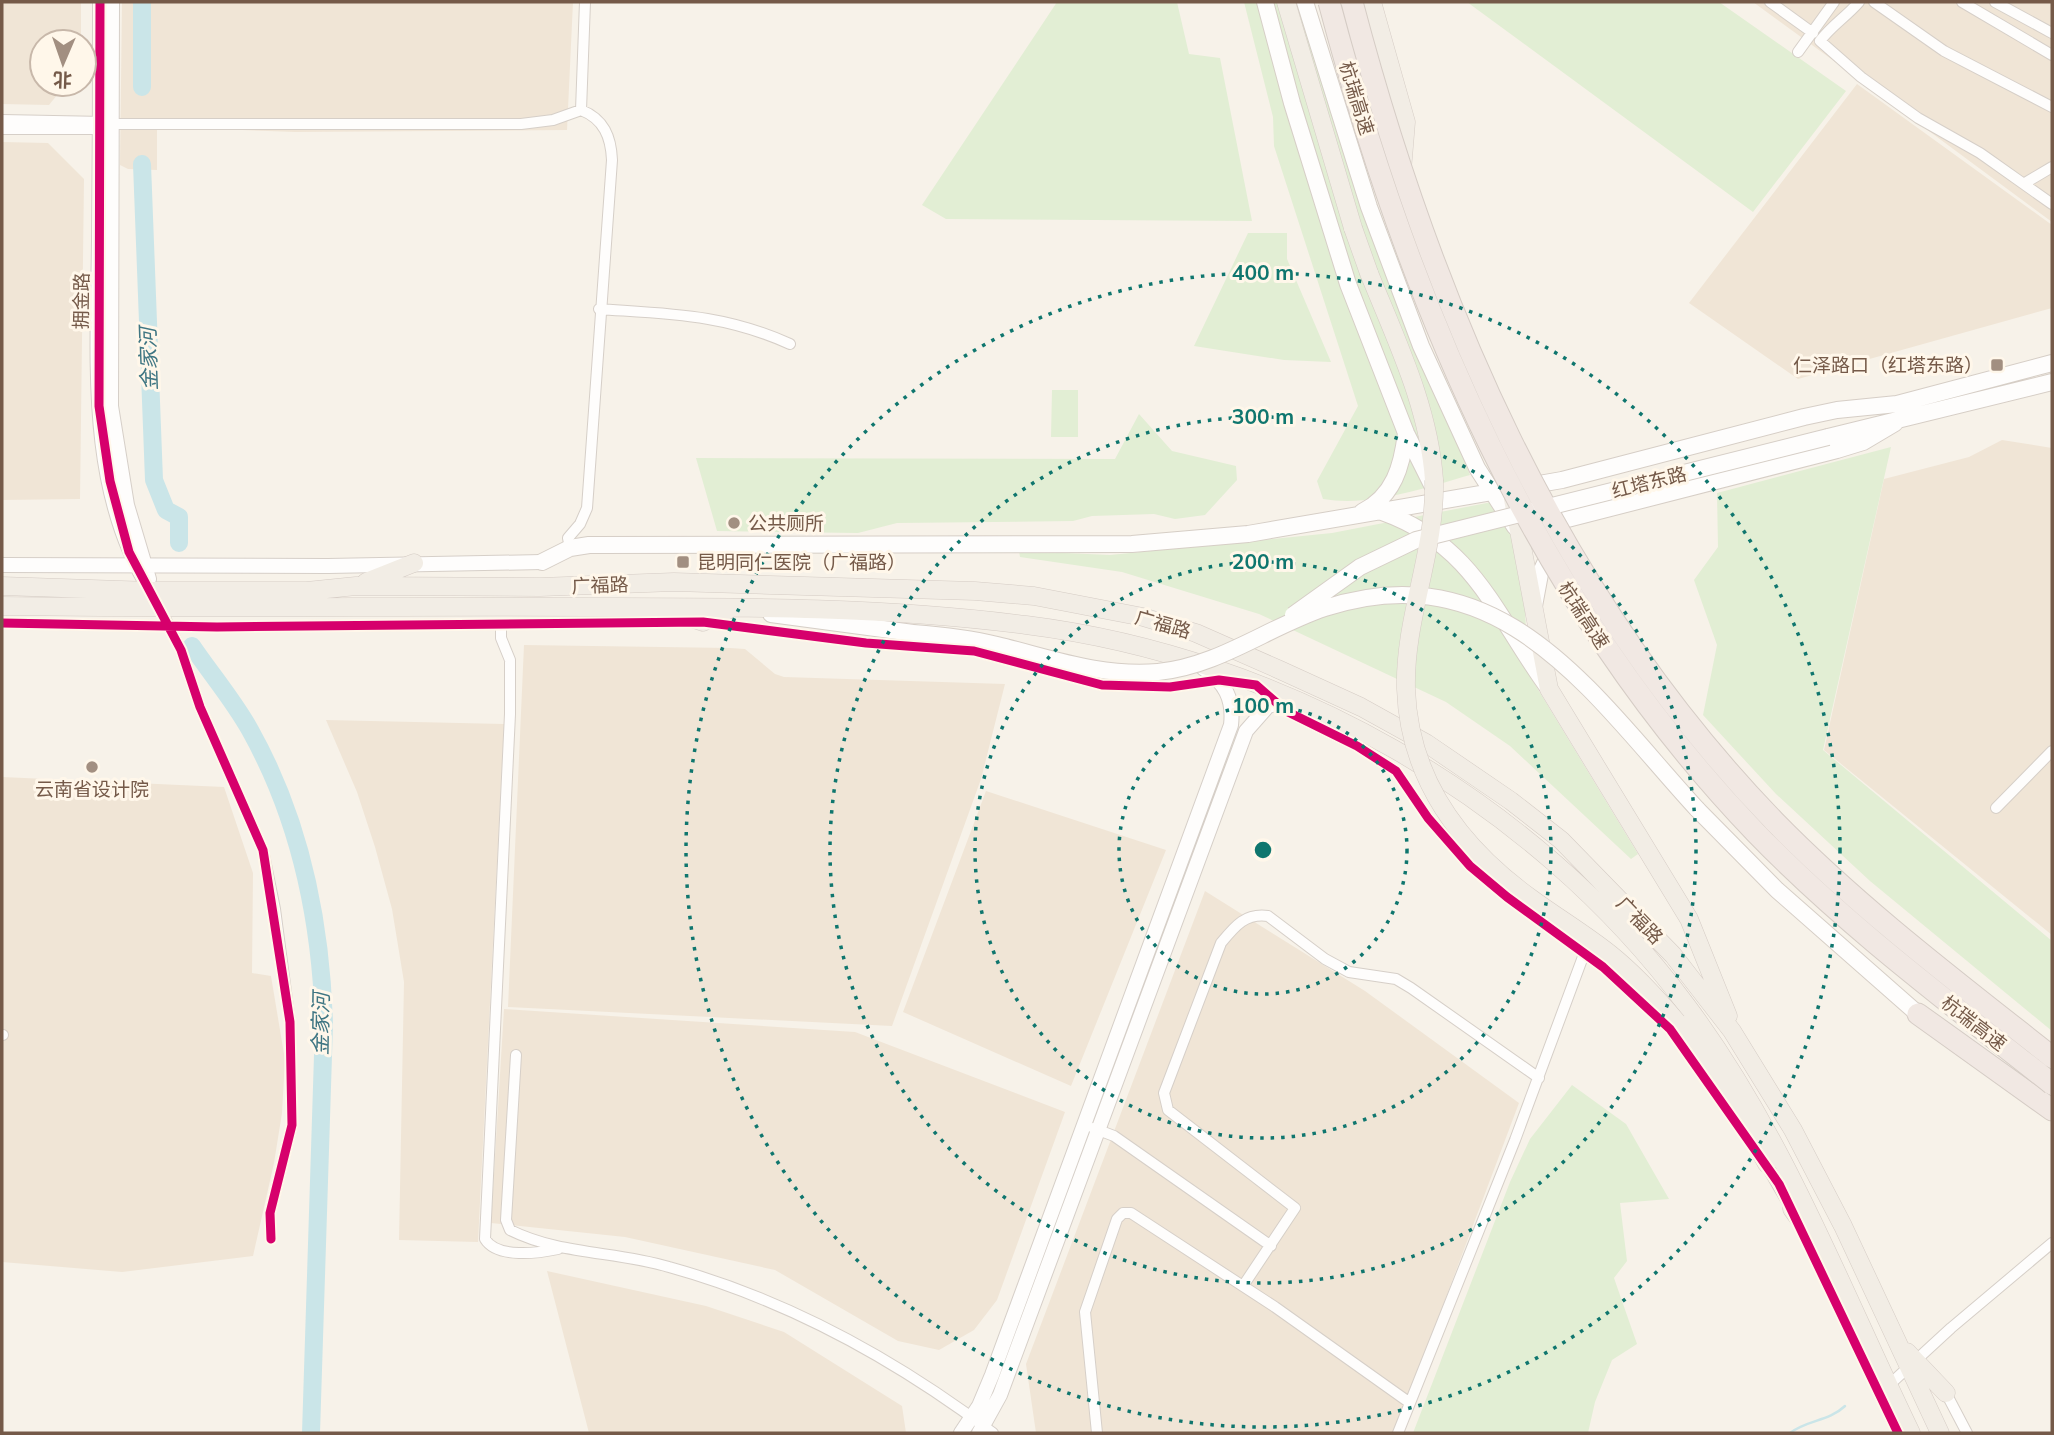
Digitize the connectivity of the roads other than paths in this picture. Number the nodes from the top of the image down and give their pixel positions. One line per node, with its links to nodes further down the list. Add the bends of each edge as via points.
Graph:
1 (100, 2): 24 (street, 拥金路)
2 (112, 2): 24 (street, 拥金路)
3 (585, 2): 22 (street)
4 (1265, 2): 31 (main road)
5 (1286, 2): 82 (main road, bridge, via 1353,228 1425,422 1434,480 1432,539 1406,672 1411,733 1424,775 1448,818 1489,864 1618,961 1677,1022 1729,1095)
6 (1305, 2): 30 (main road)
7 (1329, 2): 79 (highway, 杭瑞高速, bridge, via 1386,192 1452,365 1509,487 1590,625 1666,730 1766,843 1857,928)
8 (1339, 2): 28 (main road)
9 (1352, 2): 77 (highway, 杭瑞高速, bridge, via 1407,185 1472,357 1541,501 1608,614 1683,716 1781,828 1872,912)
10 (1372, 2): 28 (main road, via 1406,121)
11 (1770, 2): 17 (street)
12 (1834, 2): 17 (street)
13 (1859, 2): 27 (street, via 1833,23 1820,41 1918,118)
14 (1874, 2): 21 (street, via 1944,51)
15 (1962, 2): 20 (street)
16 (1995, 2): 18 (street)
17 (1813, 33): 19 (street)
18 (2052, 33)
19 (1798, 52)
20 (2052, 55)
21 (2052, 107)
22 (581, 110): 24 (street, via 521,124); 32 (street, via 596,119 611,142)
23 (2, 120): 24 (street)
24 (104, 124): 25 (street); 49 (street, 拥金路, via 99,406 116,506)
25 (2, 129)
26 (2052, 167): 27 (street)
27 (2025, 183): 29 (street)
28 (1396, 201): 38 (main road)
29 (2052, 204)
30 (1369, 207): 31 (main road); 39 (main road, via 1426,357)
31 (1348, 284): 37 (main road)
32 (600, 309): 33 (street, via 714,318); 45 (street, via 587,508 568,538)
33 (790, 344)
34 (2052, 363): 38 (main road, 红塔东路, via 1897,404 1837,410 1562,480)
35 (2052, 382): 36 (main road, 红塔东路)
36 (1895, 423): 42 (main road, via 1863,442 1837,450); 62 (main road, 红塔东路, bridge, via 1416,540 1360,566)
37 (1406, 433): 40 (main road); 43 (main road, via 1404,455 1391,486 1374,506)
38 (1511, 488): 39 (main road, 红塔东路); 44 (main road)
39 (1492, 491): 40 (main road, 红塔东路); 44 (main road)
40 (1440, 500): 41 (main road, 红塔东路)
41 (1380, 512): 43 (main road, 红塔东路); 66 (main road, via 1401,519 1466,566)
42 (1590, 513): 44 (main road); 57 (main road, via 1569,526 1549,553)
43 (1349, 518): 45 (main road, 红塔东路, via 1248,534 1132,544)
44 (1519, 533): 57 (main road)
45 (570, 548): 46 (main road)
46 (542, 562): 47 (street)
47 (414, 563): 49 (street); 51 (main road)
48 (2, 565): 49 (street)
49 (140, 565): 52 (street, 拥金路)
50 (2, 586): 52 (main road, 广福路)
51 (356, 586): 52 (main road, 广福路); 74 (main road, 广福路, via 674,582 975,590 1143,617 1196,633 1361,707 1426,743 1511,801 1561,840 1646,925)
52 (151, 591): 55 (street)
53 (2, 606): 55 (main road, 广福路)
54 (659, 607): 55 (main road, 广福路); 56 (main road, 广福路); 58 (main road)
55 (160, 608): 60 (street)
56 (731, 608): 58 (main road); 62 (main road, bridge, via 984,642 1077,667 1130,673 1204,662); 63 (main road, 广福路, via 900,614 1030,625 1136,645)
57 (1534, 608): 66 (main road)
58 (703, 622): 61 (street); 64 (street, via 974,651 1102,685 1170,687)
59 (2, 623): 60 (street)
60 (167, 626): 61 (street); 84 (street, via 263,850 275,909 290,1022 292,1125 270,1213)
61 (501, 626): 87 (street, via 510,660 510,714 485,1239 499,1249 535,1254)
62 (1268, 633): 73 (main road, bridge, via 1324,608 1375,597 1437,598 1488,613 1526,634 1572,670 1777,890)
63 (1197, 664): 64 (street); 65 (main road, 广福路)
64 (1219, 680): 65 (street); 70 (street, via 1231,702 1231,725)
65 (1256, 685): 67 (main road, 广福路)
66 (1549, 689): 74 (main road, via 1689,919)
67 (1284, 701): 71 (street, via 1255,717 1246,731); 72 (street, via 1395,771 1470,866); 88 (main road, 广福路, via 1354,727 1417,762 1548,857 1631,939 1689,1008 1740,1086 1806,1202)
68 (2052, 751): 69 (street)
69 (1996, 808)
70 (1186, 846): 71 (street); 76 (street)
71 (1201, 851): 76 (street)
72 (1584, 954): 78 (street); 82 (street, via 1670,1029)
73 (1918, 1014): 80 (highway)
74 (1732, 1031): 90 (main road, 广福路, via 1793,1130)
75 (516, 1055): 87 (street, via 506,1220 510,1230)
76 (1118, 1056): 81 (street)
77 (2052, 1057)
78 (1539, 1078): 86 (street, via 1396,979 1349,972 1268,916 1247,917 1221,943 1163,1103 1295,1208); 93 (street)
79 (2052, 1084)
80 (2052, 1110)
81 (1092, 1127): 86 (street, via 1114,1136); 94 (street, via 1000,1395)
82 (1767, 1164): 83 (street)
83 (1792, 1209): 88 (main road); 95 (street)
84 (271, 1239)
85 (2052, 1243): 90 (street)
86 (1270, 1246): 89 (street)
87 (561, 1249): 94 (street, via 649,1261 721,1281 795,1311 851,1339)
88 (1835, 1265): 91 (main road, 广福路)
89 (1244, 1286): 93 (street); 97 (street, via 1131,1213 1117,1219 1085,1312)
90 (1912, 1364): 91 (street); 92 (main road); 99 (main road, 广福路)
91 (1889, 1385): 95 (main road, 广福路)
92 (1946, 1393): 100 (street)
93 (1410, 1403): 98 (street)
94 (982, 1428): 96 (street)
95 (1907, 1432)
96 (961, 1433)
97 (1097, 1433)
98 (1398, 1433)
99 (1940, 1433)
100 (1967, 1433)

